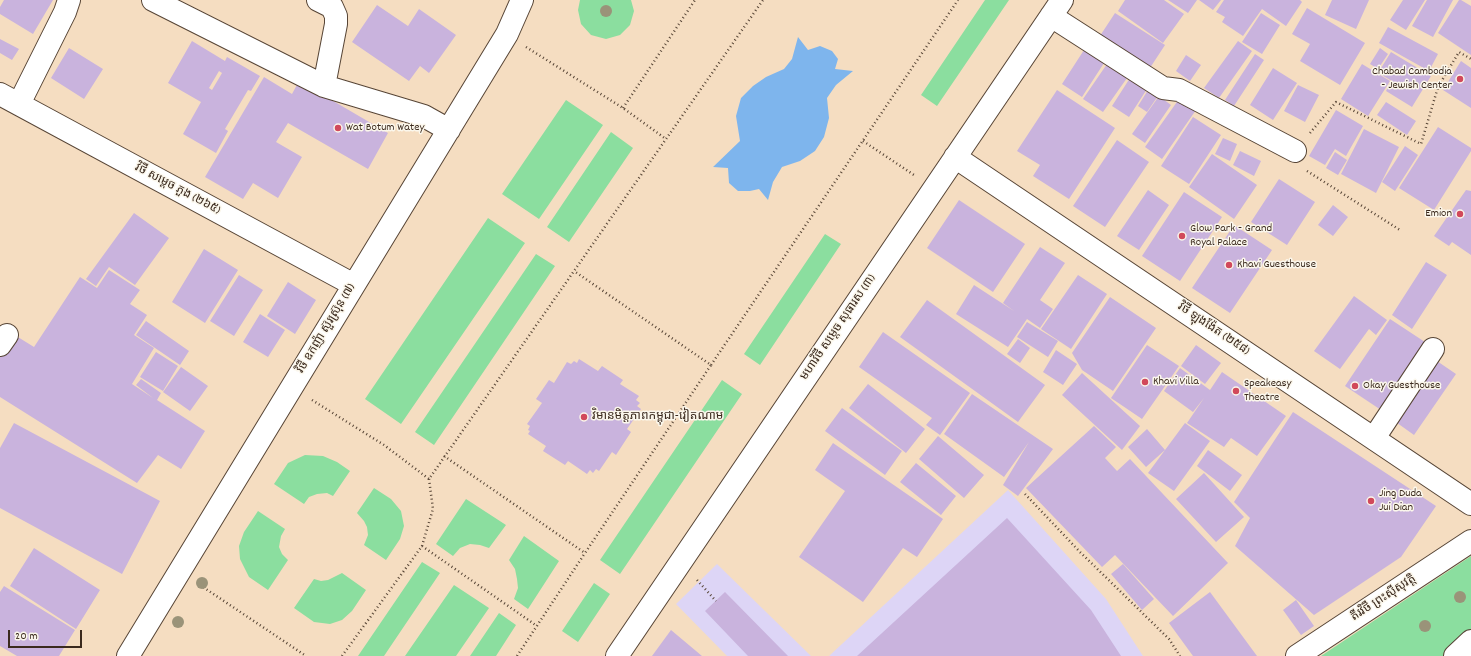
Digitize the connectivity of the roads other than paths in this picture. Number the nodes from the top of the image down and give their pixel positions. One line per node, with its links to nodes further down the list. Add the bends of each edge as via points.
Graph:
1 (69, 0): 7 (street, via 65,12)
2 (318, 0): 6 (street, via 332,7 336,16)
3 (522, 0): 8 (street, វិថី ឧកញ៉ា ស៊ួរស៊្រុន (៧), via 507,34)
4 (159, 1): 6 (street)
5 (1057, 8): 9 (street, via 1163,88 1179,90); 10 (street, មហាវិថី សម្តេច សុធារស (៣))
6 (324, 86): 8 (street, via 424,116)
7 (9, 99): 11 (street, វិថី សម្តេច ភួង (២៦៥))
8 (449, 130): 11 (street, វិថី ឧកញ៉ា ស៊ួរស៊្រុន (៧))
9 (1295, 151)
10 (956, 157): 13 (street, វិថី ឡុងង៉ែត (២៥៨)); 18 (street, មហាវិថី សម្តេច សុធារស (៣))
11 (354, 285): 17 (street, វិថី ឧកញ៉ា ស៊ួរស៊្រុន (៧))
12 (1433, 349): 13 (street)
13 (1374, 438): 14 (street, វិថី ឡុងង៉ែត (២៥៨))
14 (1471, 504)
15 (1468, 548): 19 (street, តីរវិថី ព្រះស៊ីសុវត្តិ)
16 (1471, 640): 20 (street)
17 (128, 656)
18 (617, 656)
19 (1297, 656)
20 (1455, 656)

